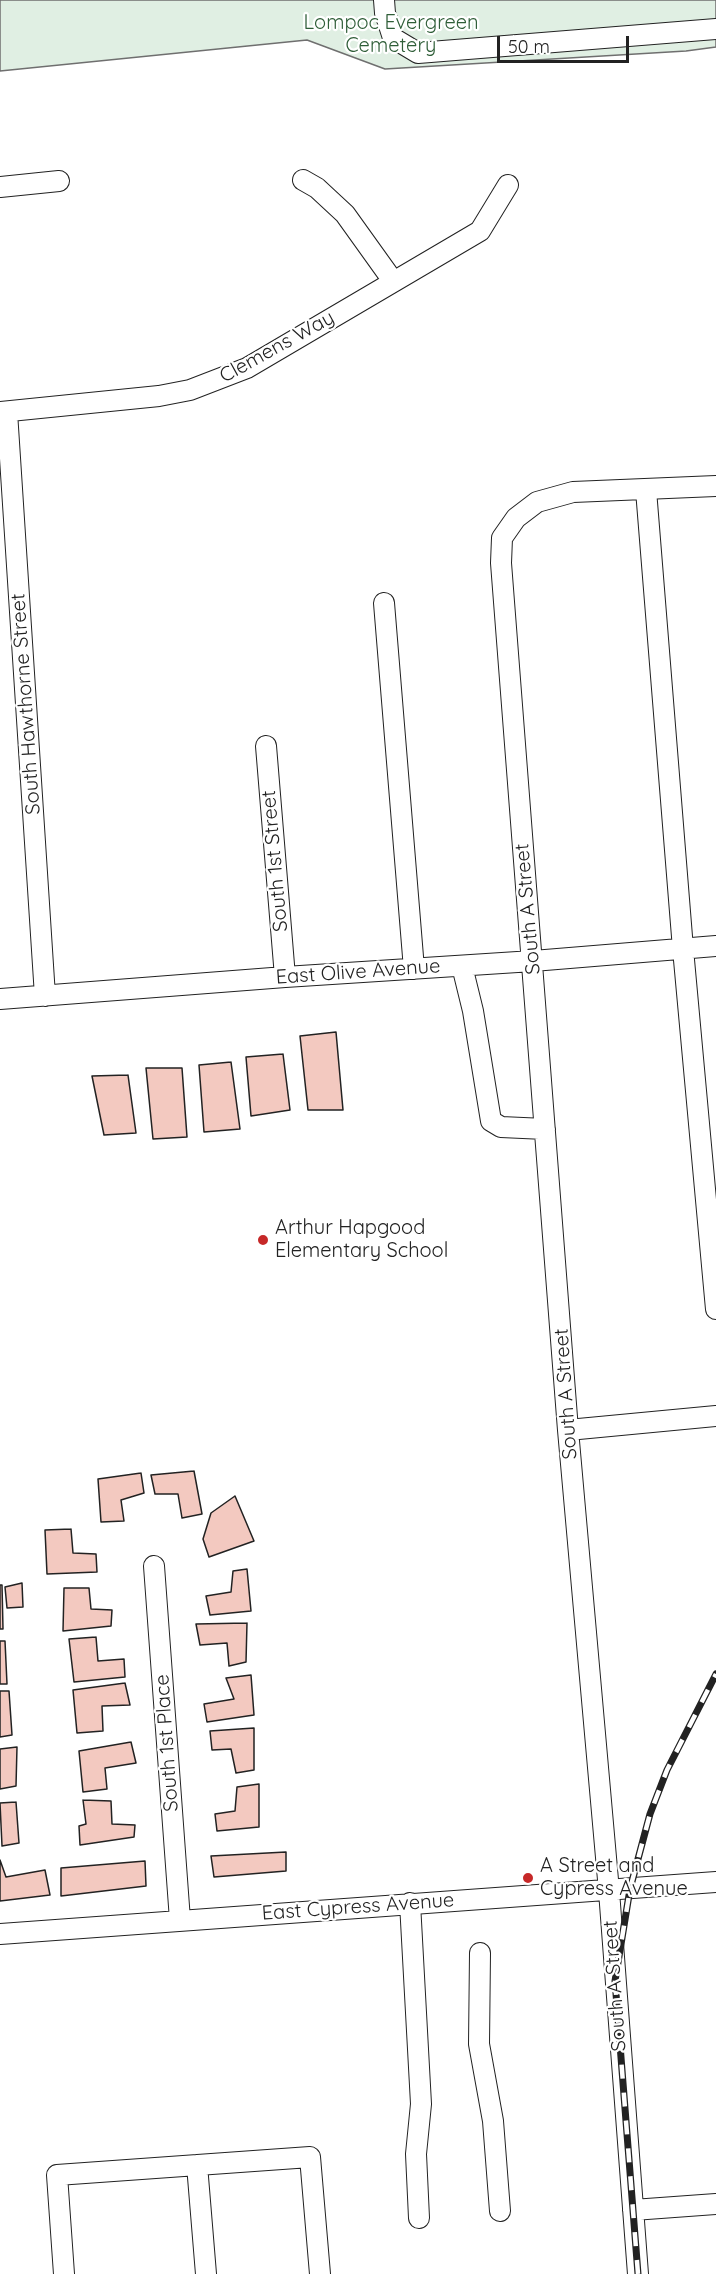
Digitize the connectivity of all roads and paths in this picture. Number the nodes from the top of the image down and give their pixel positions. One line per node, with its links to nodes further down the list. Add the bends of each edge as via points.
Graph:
1 (384, 0): 2 (street, via 393,38 418,53)
2 (716, 29)
3 (303, 180): 7 (street, via 345,214)
4 (60, 181): 6 (street)
5 (508, 185): 7 (street, Clemens Way, via 480,231)
6 (0, 187)
7 (393, 281): 8 (street, Clemens Way, via 247,369 219,381 159,396)
8 (3, 412): 19 (street, South Hawthorne Street)
9 (716, 486): 10 (street)
10 (646, 490): 14 (street); 15 (street, South A Street, via 553,496 537,502 516,518 502,538)
11 (384, 603): 17 (street)
12 (266, 746): 18 (street, South 1st Street)
13 (716, 946): 14 (street, East Olive Avenue)
14 (683, 949): 15 (street, East Olive Avenue); 22 (street)
15 (533, 961): 16 (street, East Olive Avenue); 21 (street, South A Street)
16 (462, 966): 17 (street, East Olive Avenue); 21 (street, via 491,1121 501,1127)
17 (414, 969): 18 (street, East Olive Avenue)
18 (285, 977): 19 (street, East Olive Avenue)
19 (45, 996): 20 (street, East Olive Avenue)
20 (0, 999)
21 (545, 1129): 24 (street, South A Street)
22 (716, 1309)
23 (716, 1416): 24 (street)
24 (568, 1430): 27 (street, South A Street)
25 (154, 1566): 29 (street, South 1st Place)
26 (716, 1882): 27 (street, East Cypress Avenue)
27 (609, 1891): 28 (street, East Cypress Avenue); 34 (street, South A Street)
28 (410, 1903): 29 (street, East Cypress Avenue); 36 (street, via 421,2104 416,2154)
29 (180, 1920): 30 (street, East Cypress Avenue)
30 (0, 1934)
31 (480, 1953): 35 (street, via 478,2044 493,2121)
32 (197, 2165): 37 (street, via 57,2175); 38 (street); 39 (street, via 310,2157)
33 (716, 2204): 34 (street)
34 (633, 2210): 40 (street, South A Street)
35 (500, 2211)
36 (419, 2218)
37 (64, 2274)
38 (206, 2274)
39 (320, 2274)
40 (638, 2274)

